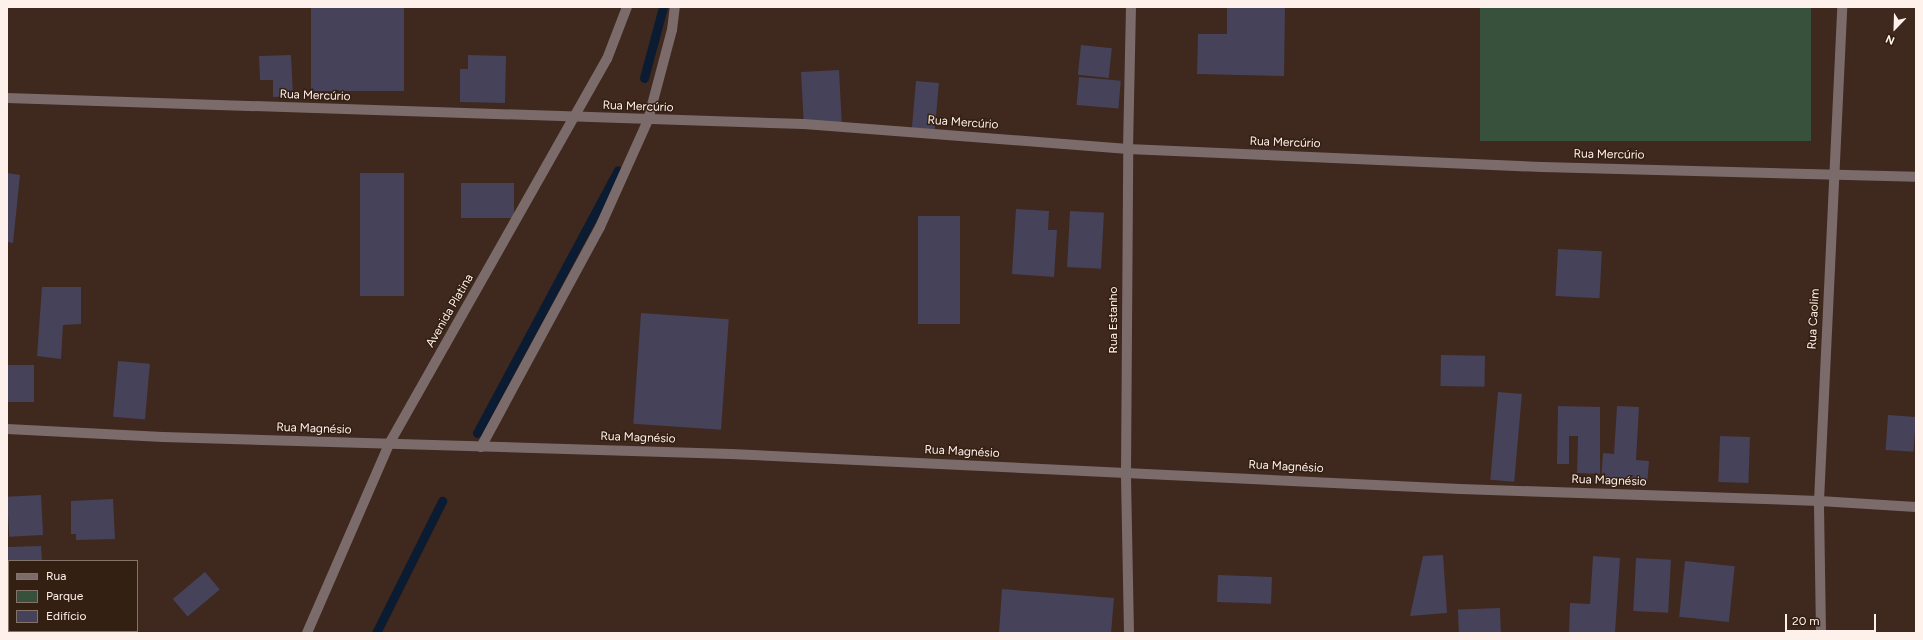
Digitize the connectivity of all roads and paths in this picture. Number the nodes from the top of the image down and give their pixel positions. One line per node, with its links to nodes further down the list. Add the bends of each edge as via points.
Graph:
1 (627, 7): 6 (street, Avenida Platina, via 607,59)
2 (675, 7): 7 (street, via 672,30)
3 (1132, 7): 8 (street, Rua Estanho)
4 (1842, 7): 9 (street, Rua Caolim)
5 (7, 98): 6 (street, Rua Mercúrio)
6 (572, 118): 7 (street, Rua Mercúrio); 12 (street, Avenida Platina)
7 (648, 120): 8 (street, Rua Mercúrio, via 804,124); 13 (street, via 600,227)
8 (1128, 149): 9 (street, Rua Mercúrio, via 1542,167); 14 (street, Rua Estanho)
9 (1834, 173): 10 (street, Rua Mercúrio); 15 (street, Rua Caolim)
10 (1916, 177)
11 (7, 429): 12 (street, Rua Magnésio)
12 (389, 444): 13 (street, Rua Magnésio); 17 (street, Avenida Platina)
13 (481, 447): 14 (street, Rua Magnésio, via 739,454)
14 (1126, 473): 15 (street, Rua Magnésio, via 1460,489); 18 (street, Rua Estanho)
15 (1819, 501): 16 (street, Rua Magnésio); 19 (street, Rua Caolim)
16 (1916, 507)
17 (307, 633)
18 (1129, 633)
19 (1821, 633)

